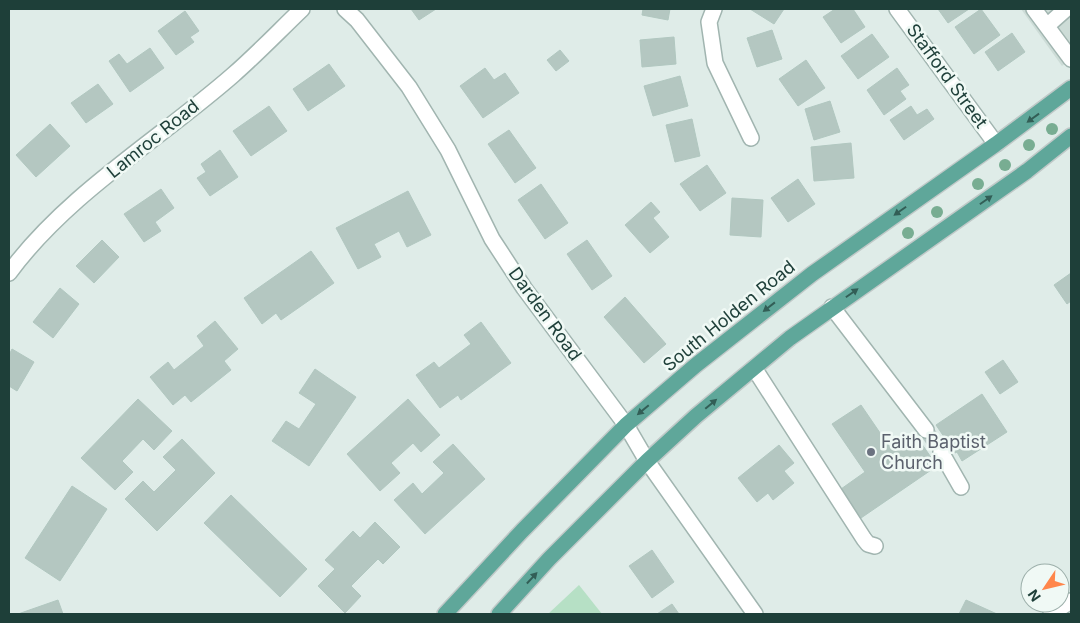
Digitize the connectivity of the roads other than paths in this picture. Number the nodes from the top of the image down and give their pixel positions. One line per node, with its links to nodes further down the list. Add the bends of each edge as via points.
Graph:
1 (302, 9): 13 (street, Lamroc Road, via 233,75 58,218 25,250)
2 (345, 9): 16 (street, Darden Road, via 409,88 448,150 492,239 524,288)
3 (714, 9): 11 (street, via 709,22 715,63)
4 (897, 9): 12 (street, Stafford Street)
5 (1034, 9): 7 (street)
6 (1066, 9): 7 (street)
7 (1048, 25): 8 (street)
8 (1071, 59)
9 (1071, 88): 12 (main road, South Holden Road, one-way to 12)
10 (1071, 136): 14 (main road, one-way to 10, via 1027,171)
11 (751, 138)
12 (996, 144): 16 (main road, South Holden Road, one-way to 16, via 812,274)
13 (9, 273)
14 (832, 307): 15 (main road); 17 (street)
15 (754, 368): 19 (main road, one-way to 15); 21 (street, via 864,539)
16 (626, 425): 19 (street, Darden Road); 23 (main road, South Holden Road)
17 (926, 430)
18 (941, 452): 20 (street)
19 (647, 461): 24 (main road, one-way to 19); 25 (street, Darden Road)
20 (961, 487)
21 (875, 546)
22 (1071, 601): 26 (street)
23 (444, 614)
24 (499, 614)
25 (755, 614)
26 (1051, 614)

